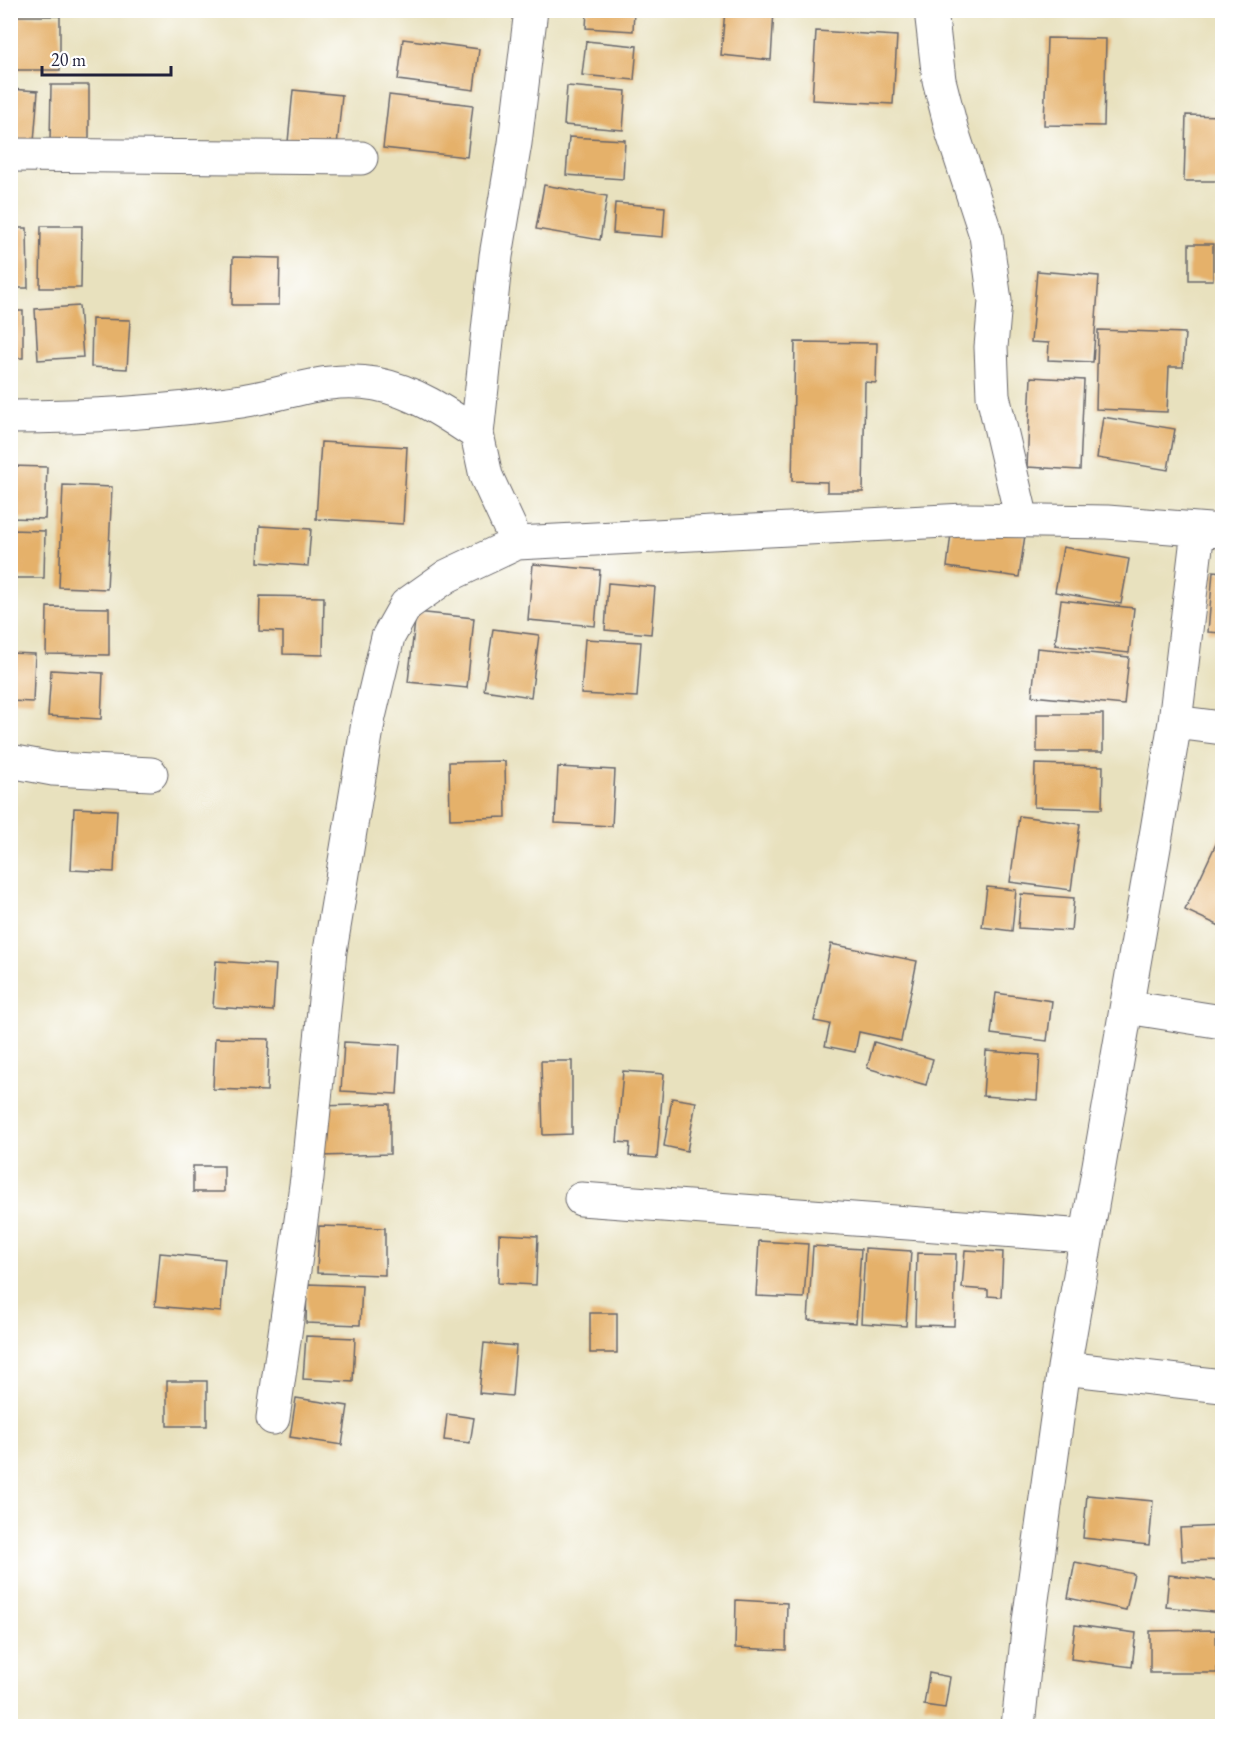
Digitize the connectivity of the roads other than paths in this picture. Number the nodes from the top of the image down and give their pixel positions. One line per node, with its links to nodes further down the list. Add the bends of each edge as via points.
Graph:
1 (531, 10): 6 (street, via 496,256)
2 (931, 10): 7 (street, via 939,81 986,235 995,301 991,348 993,396)
3 (10, 155): 4 (street)
4 (361, 158)
5 (10, 417): 6 (street, via 200,407 339,380 376,384 408,394)
6 (477, 434): 9 (street, via 486,476)
7 (1022, 520): 8 (street); 9 (street)
8 (1210, 531): 10 (street)
9 (517, 543): 20 (street, via 447,576 406,605 388,637 369,717 330,951 307,1179)
10 (1174, 722): 11 (street); 14 (street)
11 (1222, 728)
12 (10, 761): 13 (street, via 53,769)
13 (151, 774)
14 (1127, 1007): 15 (street); 17 (street)
15 (1222, 1022)
16 (581, 1199): 17 (street)
17 (1085, 1236): 18 (street)
18 (1064, 1368): 19 (street); 21 (street)
19 (1222, 1386)
20 (273, 1418)
21 (1018, 1726)

